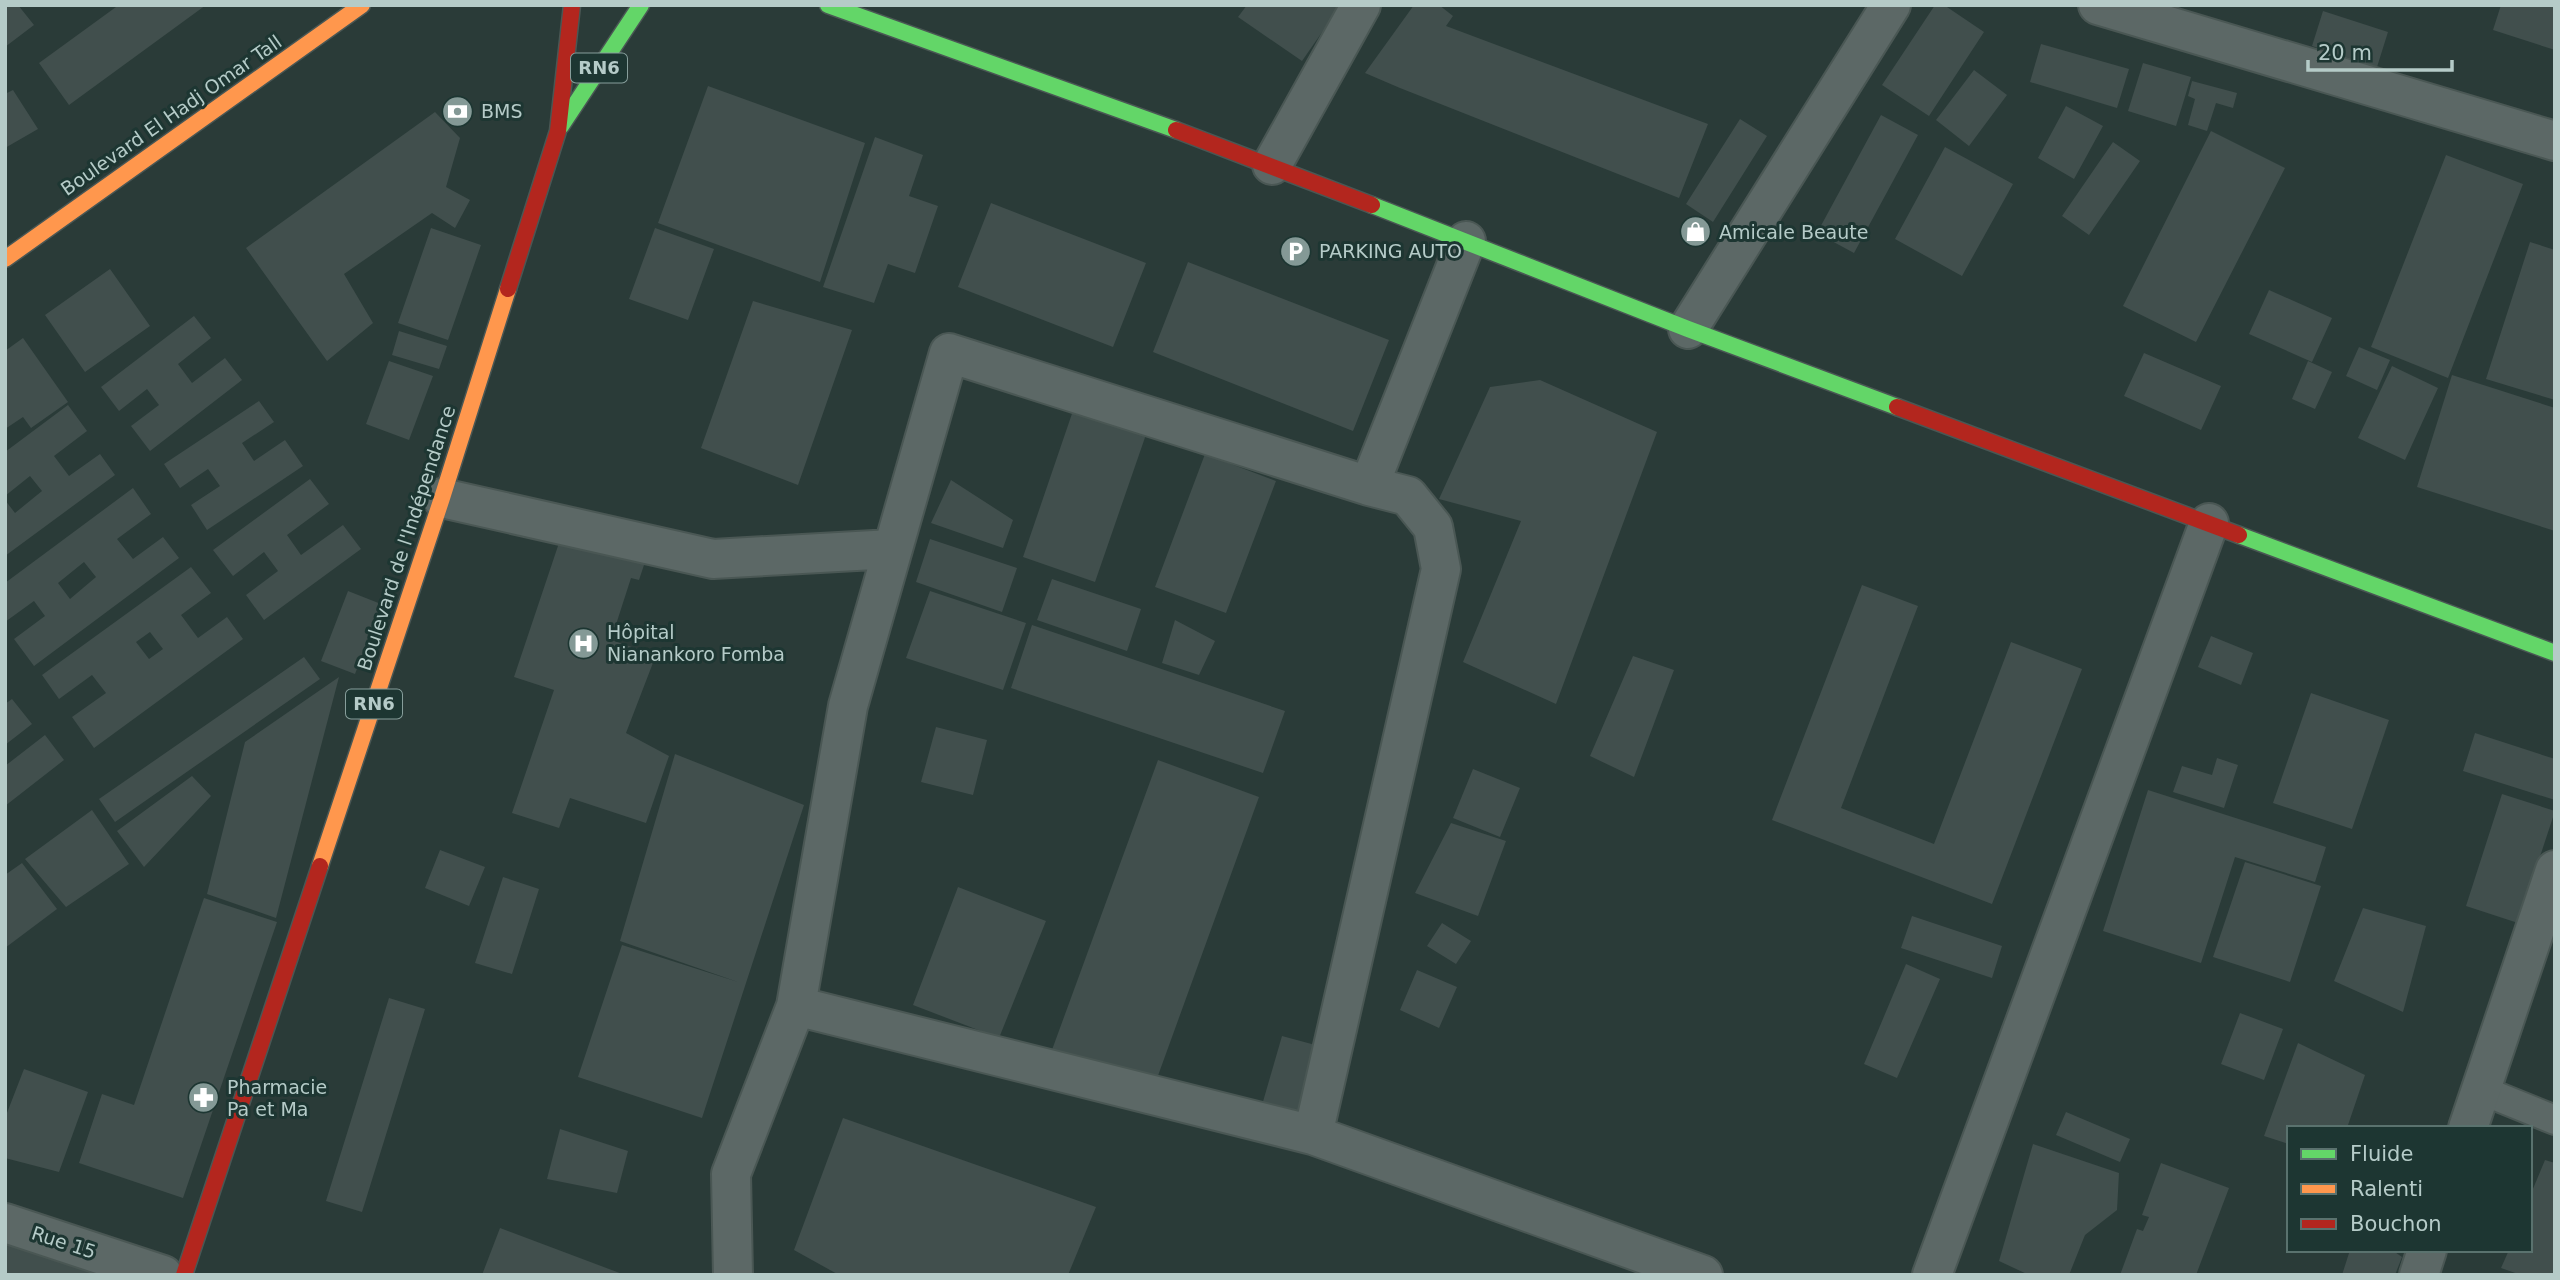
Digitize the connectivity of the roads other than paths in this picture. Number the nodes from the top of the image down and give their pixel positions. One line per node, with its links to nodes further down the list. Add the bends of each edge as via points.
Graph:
1 (362, 5): 12 (main road, Boulevard El Hadj Omar Tall)
2 (572, 5): 8 (main road, Boulevard de l'Indépendance / RN6)
3 (641, 5): 8 (main road, Boulevard de l'Indépendance / RN6)
4 (828, 5): 10 (main road)
5 (1361, 5): 10 (street)
6 (1891, 5): 13 (street)
7 (2098, 5): 9 (street)
8 (558, 131): 15 (main road, Boulevard de l'Indépendance / RN6)
9 (2555, 141)
10 (1272, 165): 11 (main road)
11 (1466, 241): 13 (main road); 14 (street)
12 (5, 259)
13 (1688, 329): 16 (main road)
14 (1369, 486): 17 (street, via 949,353); 24 (street, via 1408,496 1433,527 1441,569)
15 (442, 498): 17 (street, via 713,559); 28 (main road, Boulevard de l'Indépendance / RN6)
16 (2209, 523): 18 (main road); 31 (street)
17 (892, 549): 20 (street, via 848,705)
18 (2555, 653)
19 (2555, 870): 21 (street)
20 (796, 1006): 24 (street); 29 (street, via 731,1174)
21 (2481, 1090): 22 (lane); 23 (street)
22 (2555, 1120)
23 (2470, 1126)
24 (1313, 1135): 30 (street)
25 (5, 1223): 27 (street, Rue 15)
26 (2426, 1252): 32 (street)
27 (163, 1275)
28 (184, 1275)
29 (733, 1275)
30 (1703, 1275)
31 (1932, 1275)
32 (2419, 1275)

